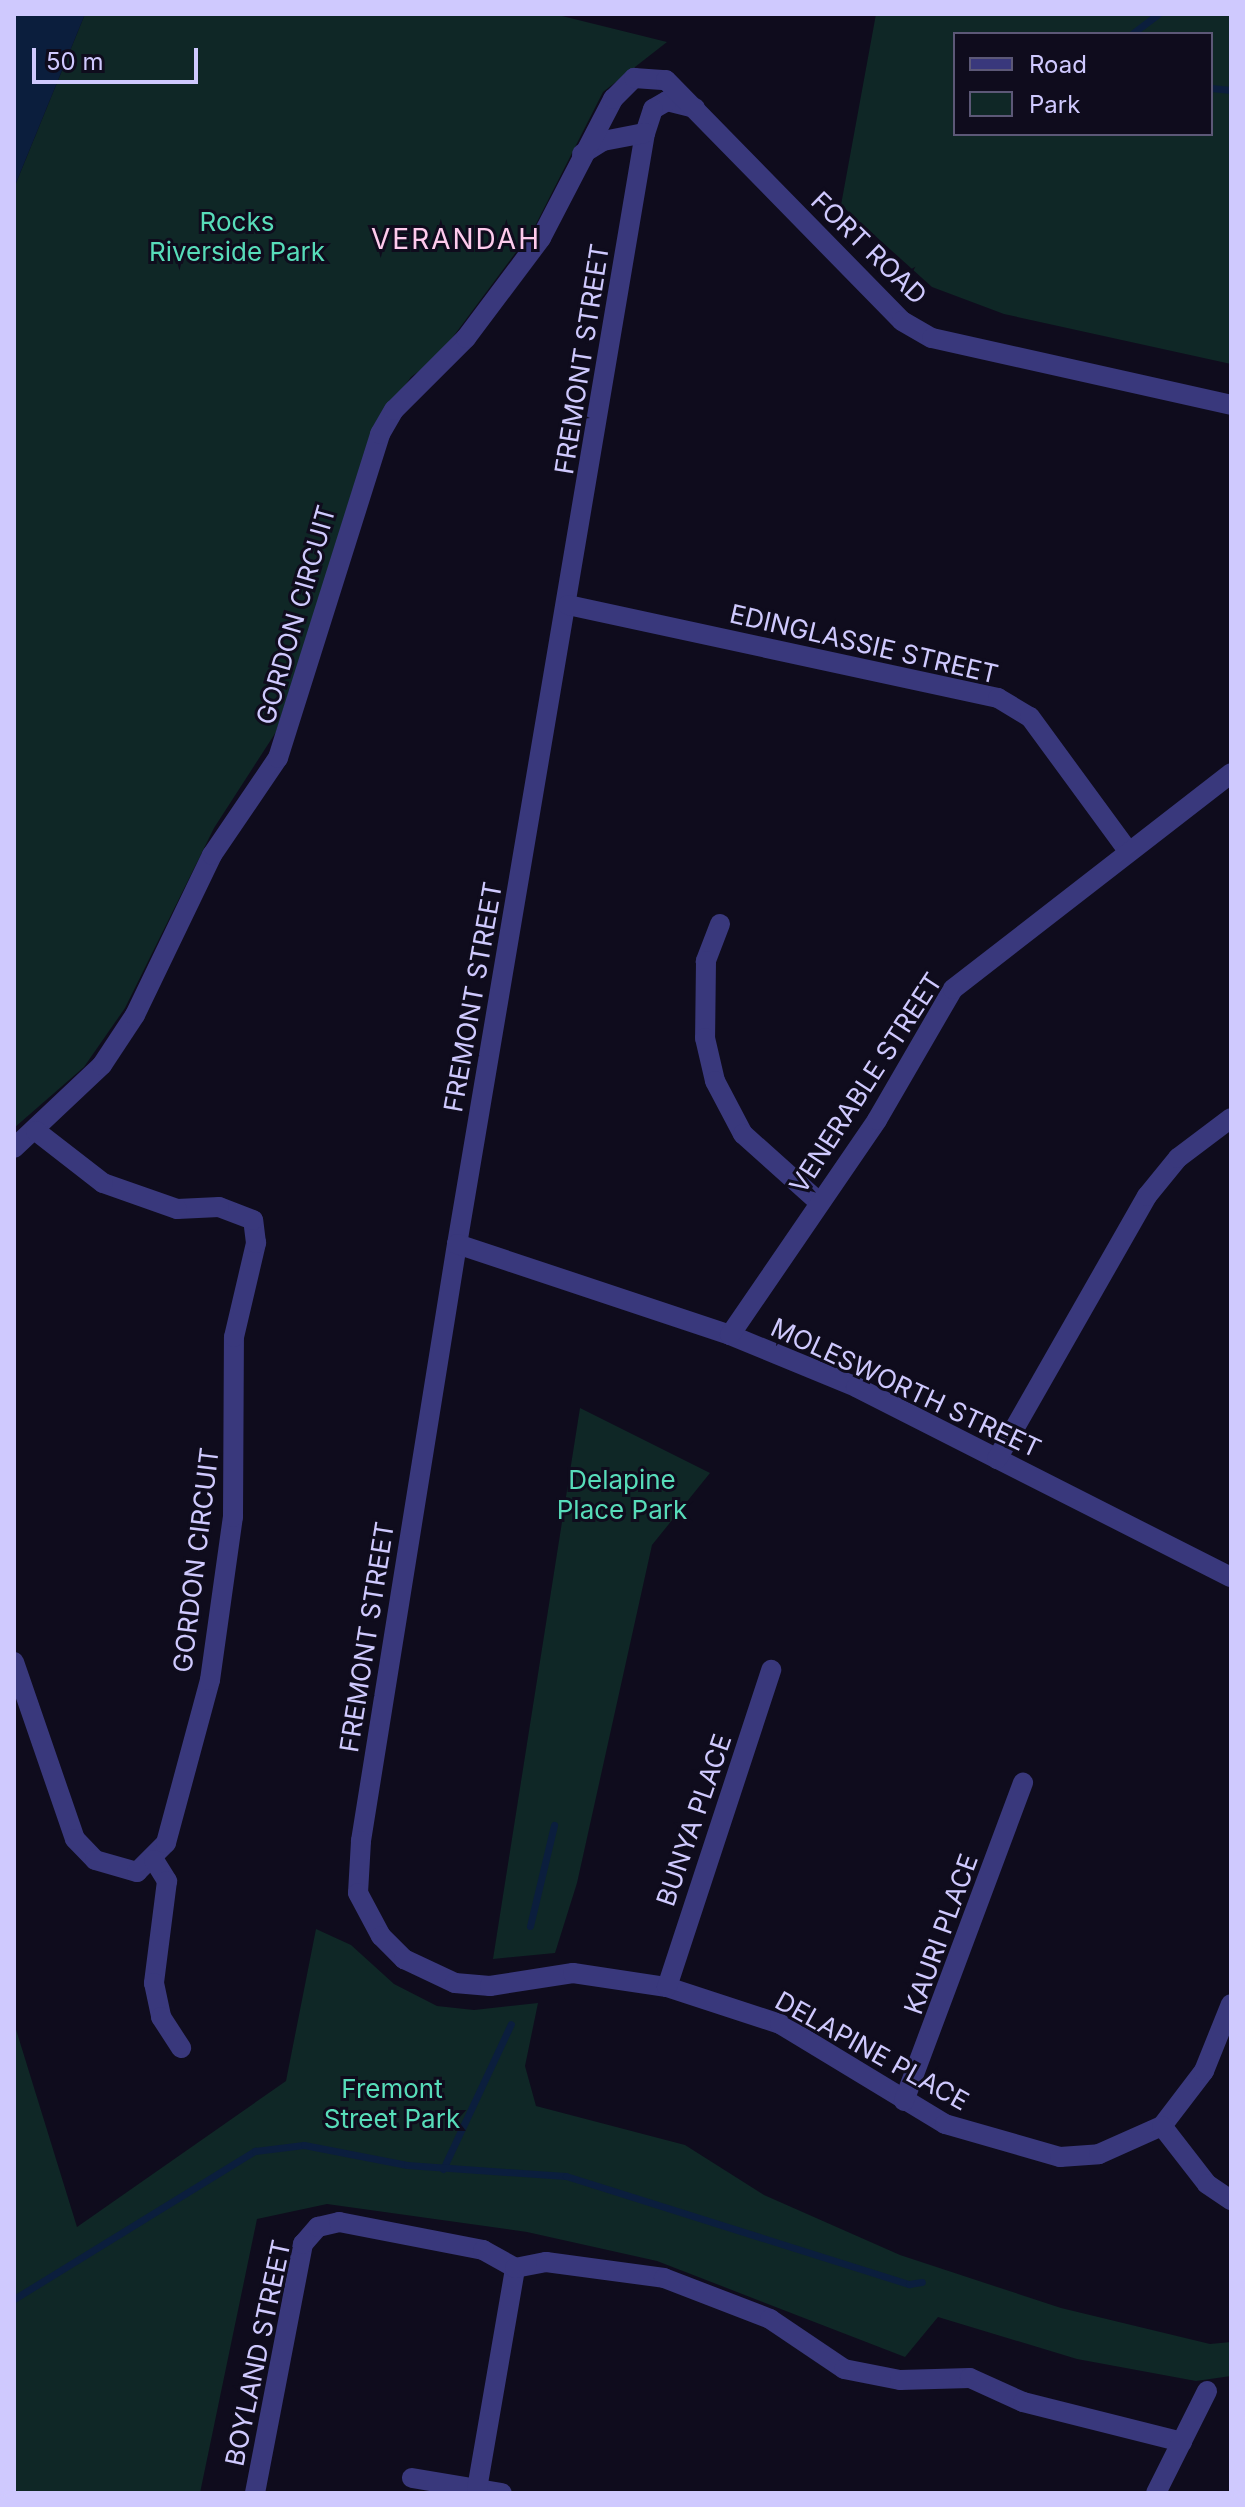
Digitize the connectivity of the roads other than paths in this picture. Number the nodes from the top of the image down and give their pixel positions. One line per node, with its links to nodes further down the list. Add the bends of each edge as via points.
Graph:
1 (695, 108): 2 (street, FREMONT STREET, via 667,101 653,109); 3 (street, GORDON CIRCUIT, via 666,80 634,78 613,99); 4 (street, FORT ROAD, via 866,286 922,332 976,352)
2 (645, 133): 3 (street, via 603,141); 5 (street, FREMONT STREET)
3 (580, 155): 10 (street, GORDON CIRCUIT, via 541,238 466,338 394,410 380,434 290,736 212,855 135,1015 102,1065)
4 (1231, 405)
5 (568, 605): 7 (street, EDINGLASSIE STREET, via 998,698 1030,717); 13 (street, FREMONT STREET)
6 (1231, 773): 7 (street, VENERABLE STREET)
7 (1128, 851): 12 (street, VENERABLE STREET, via 953,989)
8 (720, 924): 12 (street, via 706,961 705,1038 715,1081 743,1134)
9 (1231, 1118): 15 (street, via 1178,1158 1147,1196)
10 (36, 1131): 11 (street, GORDON CIRCUIT); 20 (street, GORDON CIRCUIT, via 103,1183 177,1209 219,1207 253,1220 256,1243 234,1337 233,1517 210,1680 166,1843)
11 (14, 1148)
12 (820, 1203): 14 (street, VENERABLE STREET)
13 (457, 1244): 14 (street, MOLESWORTH STREET); 21 (street, FREMONT STREET, via 361,1841 358,1893)
14 (730, 1335): 15 (street, MOLESWORTH STREET, via 856,1387)
15 (997, 1459): 16 (street, MOLESWORTH STREET)
16 (1231, 1577)
17 (14, 1662): 20 (street, via 75,1839 115,1871 137,1872)
18 (771, 1670): 22 (street, BUNYA PLACE)
19 (1023, 1782): 25 (street, KAURI PLACE)
20 (154, 1860): 24 (street, via 167,1881 154,1983 161,2017)
21 (381, 1936): 22 (street, DELAPINE PLACE, via 412,1964 455,1983 490,1986 573,1973)
22 (667, 1987): 25 (street, DELAPINE PLACE, via 780,2024)
23 (1231, 2004): 26 (street, DELAPINE PLACE, via 1204,2071)
24 (181, 2048)
25 (904, 2101): 26 (street, DELAPINE PLACE, via 945,2124 1060,2157 1099,2154)
26 (1162, 2126): 27 (street, via 1198,2175)
27 (1231, 2200)
28 (515, 2268): 30 (street, via 546,2262 664,2278 770,2319 844,2369 900,2380 970,2378 1023,2402); 32 (street); 33 (street, BOYLAND STREET, via 483,2250 339,2222 318,2227 303,2244)
29 (1207, 2391): 30 (street)
30 (1182, 2442): 35 (street)
31 (412, 2478): 32 (street)
32 (477, 2489): 34 (street)
33 (255, 2493)
34 (502, 2493)
35 (1156, 2493)

